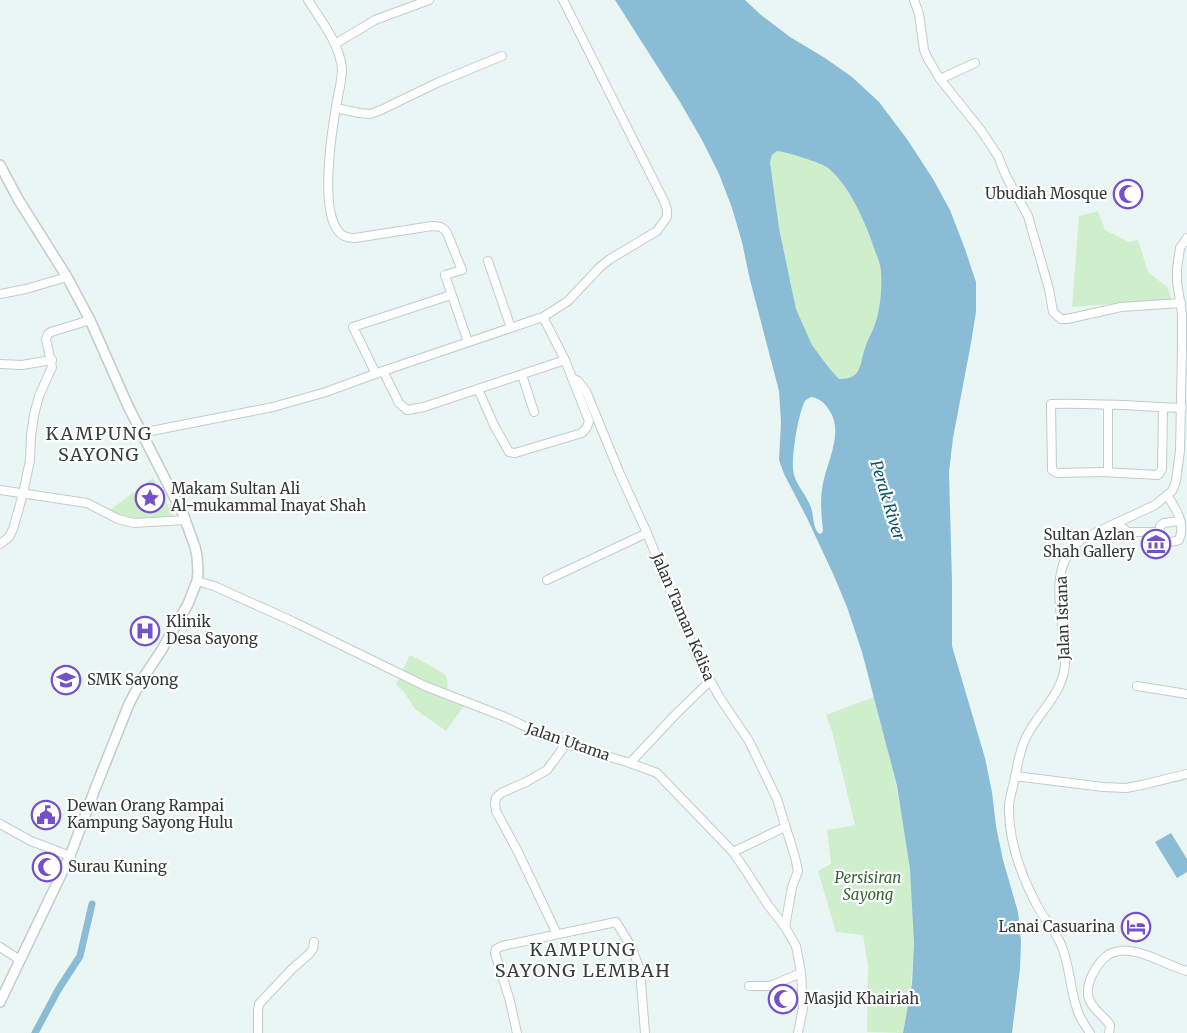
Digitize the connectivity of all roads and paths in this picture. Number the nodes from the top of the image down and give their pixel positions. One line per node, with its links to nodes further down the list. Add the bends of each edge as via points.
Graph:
1 (308, 0): 5 (street)
2 (429, 0): 5 (street, via 375,20)
3 (562, 0): 17 (street, via 667,210 667,217 657,231 605,263 568,301)
4 (914, 0): 8 (street, via 924,50)
5 (335, 44): 9 (street, via 342,72)
6 (502, 56): 9 (street, via 370,114)
7 (975, 63): 8 (street)
8 (940, 79): 16 (street, via 998,156 1028,216 1056,316 1066,319)
9 (336, 108): 15 (street, via 329,192 337,230 355,238 440,226 447,233 462,270 445,275)
10 (0, 165): 13 (main road)
11 (1187, 238): 16 (street, via 1178,257 1177,282)
12 (488, 261): 19 (street)
13 (67, 277): 14 (street); 18 (main road)
14 (0, 294)
15 (452, 294): 20 (street); 24 (street, via 353,327)
16 (1182, 298): 30 (street)
17 (543, 317): 19 (street); 22 (street)
18 (90, 320): 21 (street, via 48,334); 32 (main road)
19 (511, 328): 20 (street)
20 (468, 342): 24 (street)
21 (52, 360): 23 (street, via 22,366); 35 (street, via 34,416)
22 (565, 360): 25 (street); 26 (street)
23 (0, 364)
24 (379, 372): 27 (street, via 407,410); 32 (street, via 273,407)
25 (522, 375): 27 (street); 31 (street)
26 (572, 378): 27 (street, via 589,421 587,428 582,433 514,453 504,446); 40 (street, Jalan Taman Kelisa, via 585,391)
27 (478, 389)
28 (1108, 405): 29 (street); 33 (street); 33 (street, via 1052,404 1052,470)
29 (1163, 407): 30 (street); 33 (street, via 1162,469 1158,475)
30 (1182, 408): 36 (street, via 1176,481)
31 (534, 412)
32 (141, 433): 37 (main road)
33 (1108, 472)
34 (0, 490): 35 (street)
35 (23, 494): 37 (street, via 87,503 134,523); 42 (street, via 13,529)
36 (1167, 495): 38 (street); 39 (street, Jalan Istana)
37 (186, 520): 44 (main road, via 197,556)
38 (1180, 521): 41 (street, via 1164,523); 41 (street, via 1179,540 1165,542)
39 (1116, 523): 41 (street, via 1128,532); 51 (street, Jalan Istana, via 1075,544 1061,567 1063,676 1026,736)
40 (647, 532): 43 (street); 45 (street, Jalan Taman Kelisa)
41 (1159, 532)
42 (0, 544)
43 (547, 580)
44 (197, 581): 48 (street, Jalan Utama, via 294,622 425,686); 55 (main road, via 188,604 129,704)
45 (710, 681): 49 (street); 53 (street, Jalan Taman Kelisa, via 749,741 777,799)
46 (1137, 686): 47 (street)
47 (1187, 694)
48 (566, 744): 49 (street, Jalan Utama); 57 (street, via 547,770 501,793 495,803)
49 (630, 763): 54 (street, Jalan Utama, via 657,772)
50 (1187, 774): 51 (street, via 1126,788)
51 (1016, 776): 69 (street, Jalan Istana, via 1009,805 1019,864 1039,910 1061,944 1077,1011)
52 (0, 824): 55 (street)
53 (785, 826): 54 (street); 56 (street, Jalan Taman Kelisa, via 798,871)
54 (733, 852): 56 (street, Jalan Utama)
55 (70, 856): 60 (main road)
56 (785, 927): 62 (street, Jalan Utama, via 796,946)
57 (557, 933): 66 (street, via 496,949); 67 (street, via 616,922 640,970)
58 (314, 942): 65 (street, via 308,955 259,1004)
59 (0, 947): 60 (street)
60 (20, 960): 64 (main road)
61 (1187, 971): 70 (street, via 1131,951 1108,954 1096,969 1088,991 1093,1006 1110,1025)
62 (801, 973): 63 (street, via 770,986); 68 (street, Jalan Utama, via 803,1008)
63 (749, 986)
64 (0, 1002)
65 (258, 1033)
66 (517, 1033)
67 (645, 1033)
68 (798, 1033)
69 (1090, 1033)
70 (1109, 1033)

